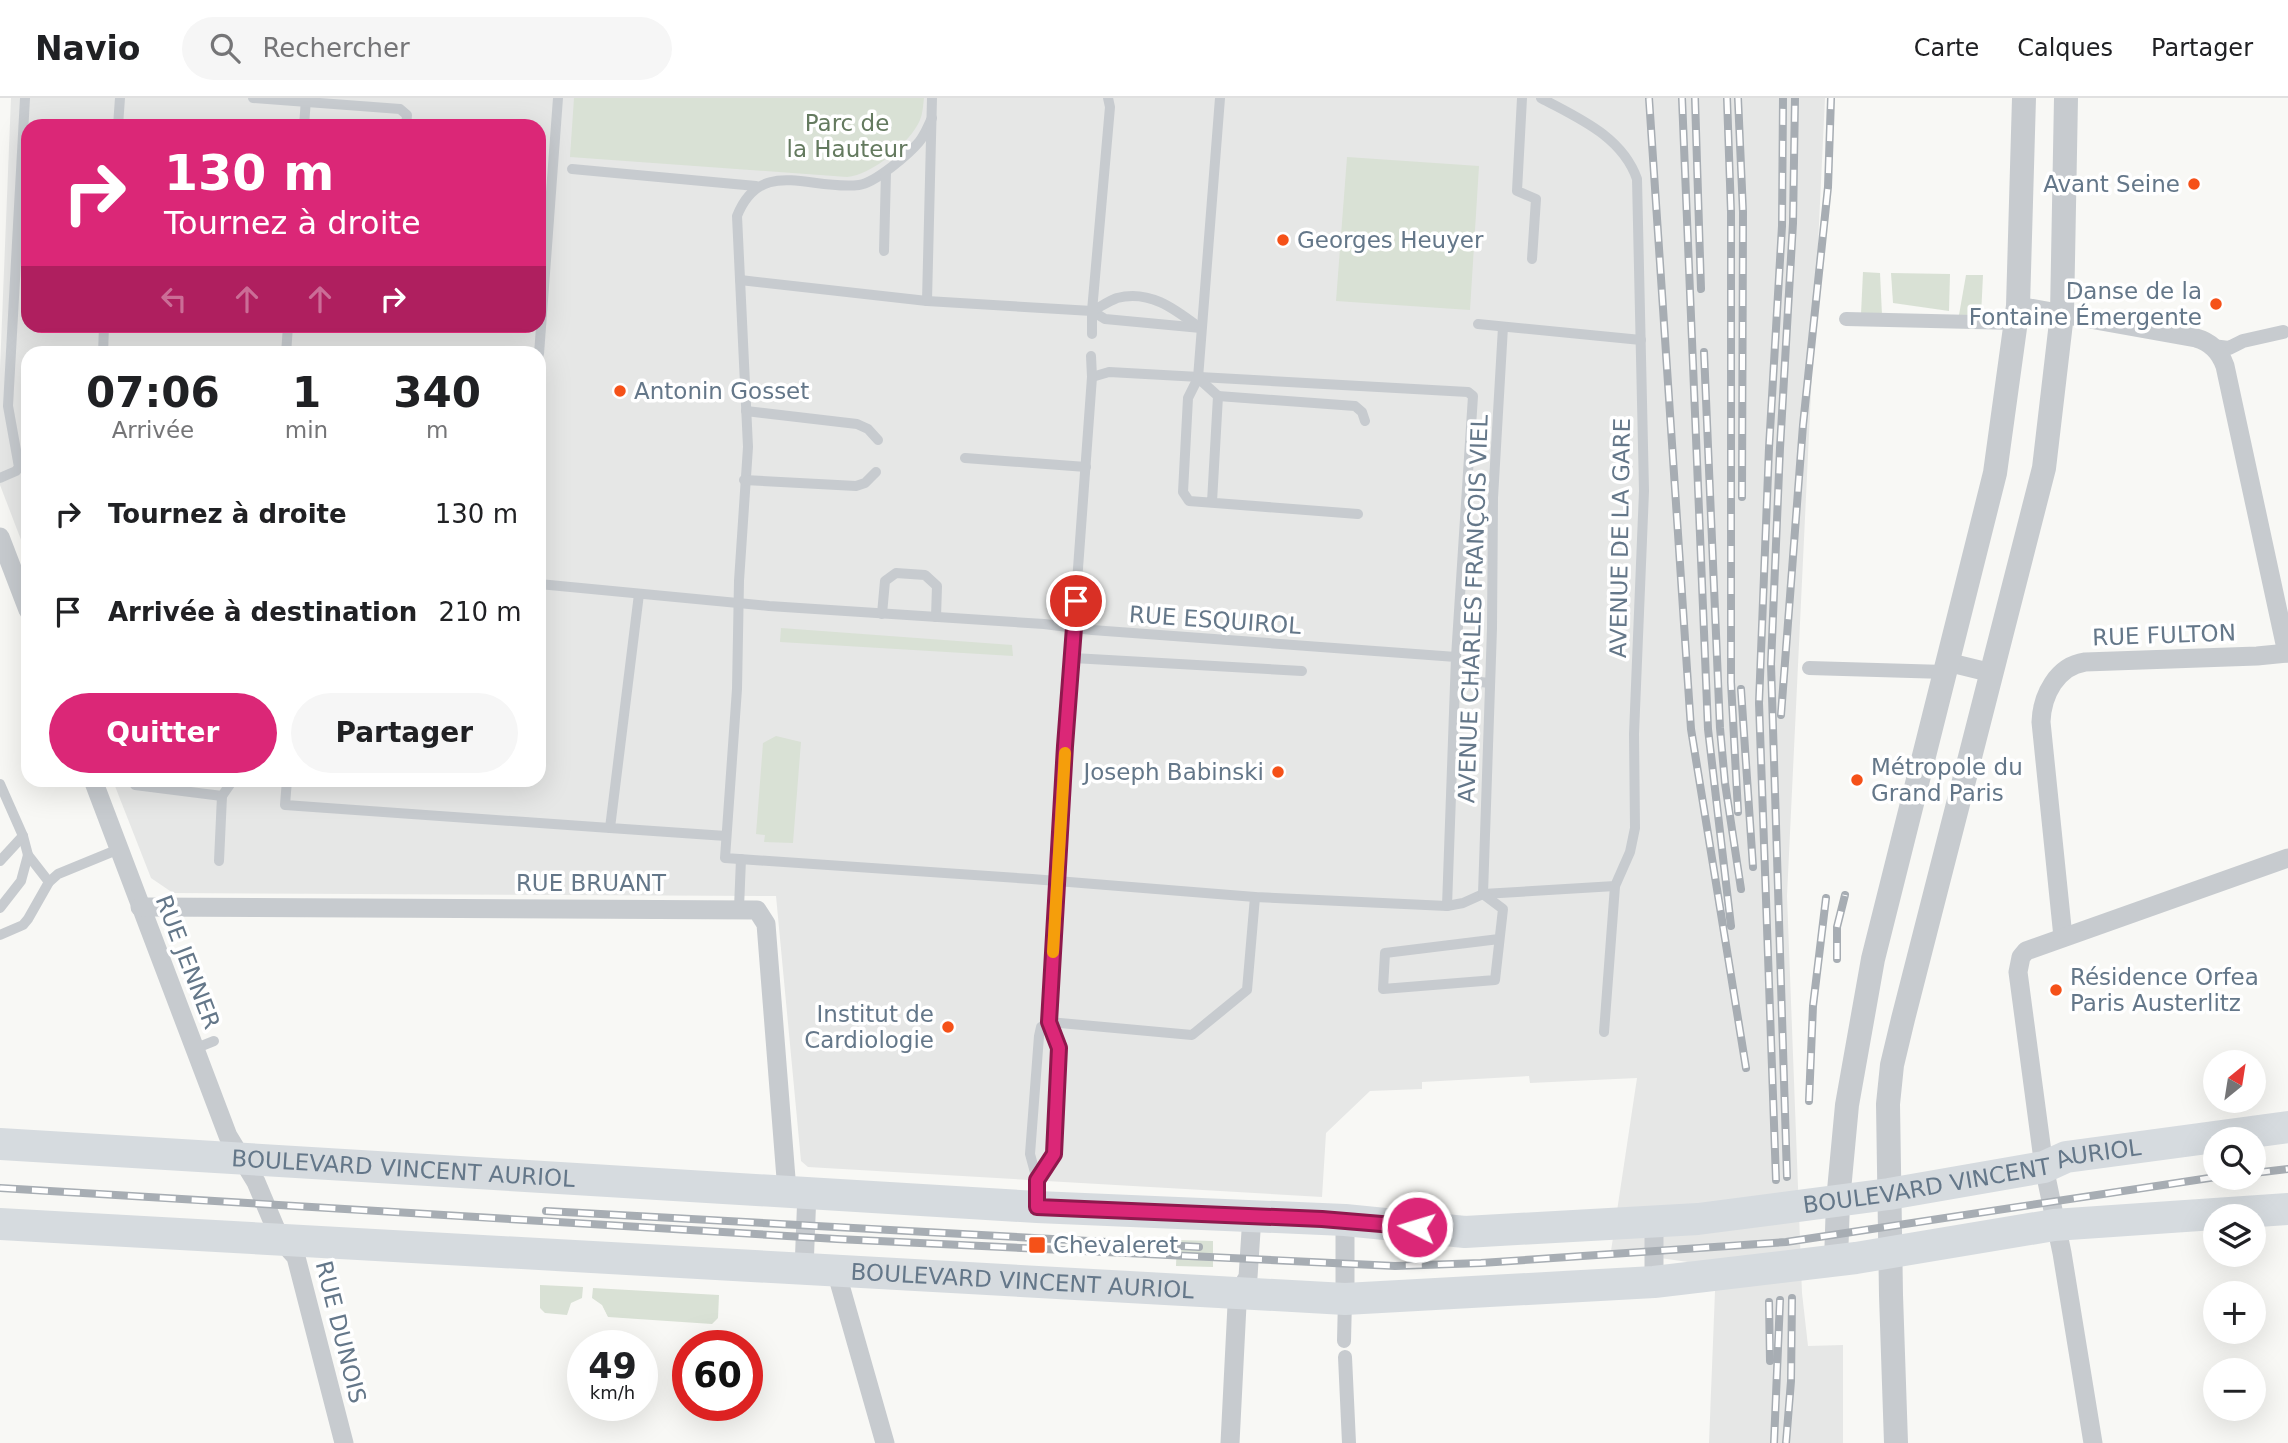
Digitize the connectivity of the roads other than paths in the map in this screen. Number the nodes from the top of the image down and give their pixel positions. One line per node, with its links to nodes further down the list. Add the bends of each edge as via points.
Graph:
1 (25, 98): 14 (lane)
2 (120, 98): 15 (lane)
3 (253, 98): 12 (lane)
4 (558, 98): 24 (lane)
5 (932, 98): 13 (lane)
6 (1108, 98): 27 (lane)
7 (1220, 98): 33 (lane)
8 (1522, 98): 23 (lane, via 1517,191 1536,199)
9 (2024, 98): 29 (street)
10 (2066, 98): 28 (street)
11 (1543, 99): 36 (lane, AVENUE DE LA GARE, via 1598,130 1632,165 1637,179)
12 (306, 100): 16 (lane); 17 (lane, via 400,109)
13 (932, 118): 20 (lane, via 918,144); 26 (lane)
14 (24, 119)
15 (118, 119)
16 (305, 119)
17 (407, 119)
18 (572, 169): 21 (lane)
19 (21, 170): 48 (lane, via 8,406 19,467)
20 (886, 172): 21 (lane, via 861,185 770,181); 22 (lane)
21 (756, 186): 25 (lane, via 737,216)
22 (884, 251)
23 (1532, 259)
24 (546, 260)
25 (740, 280): 26 (lane); 42 (lane)
26 (927, 301): 27 (lane)
27 (1092, 311): 33 (lane, via 1105,319); 33 (lane, via 1118,298 1140,297 1165,302); 35 (lane)
28 (2062, 314): 29 (street); 37 (street, via 2196,338); 66 (street, via 2044,468)
29 (2017, 315): 30 (street); 63 (street, via 1996,473)
30 (1846, 319)
31 (1478, 324): 32 (lane)
32 (1503, 327): 36 (lane); 68 (lane, AVENUE CHARLES FRANÇOIS VIEL, via 1493,498)
33 (1200, 328): 40 (lane)
34 (2283, 332): 37 (street, via 2229,348)
35 (1092, 334)
36 (1640, 340): 86 (lane, AVENUE DE LA GARE, via 1644,491 1634,734 1635,828)
37 (2212, 346): 60 (street, via 2225,366)
38 (1091, 356): 39 (lane)
39 (1092, 377): 40 (lane, via 1108,372); 46 (lane)
40 (1198, 378): 41 (lane); 50 (lane, via 1188,398 1183,492 1189,501); 61 (lane, via 1457,391 1473,396)
41 (1218, 396): 43 (lane, via 1354,406); 50 (lane)
42 (746, 411): 44 (lane, via 857,424); 49 (lane)
43 (1365, 421)
44 (877, 439)
45 (965, 458): 46 (lane)
46 (1086, 467): 59 (lane)
47 (876, 472): 49 (lane, via 856,486)
48 (0, 478)
49 (744, 480): 56 (lane)
50 (1212, 502): 51 (lane)
51 (1358, 514)
52 (0, 537): 54 (street)
53 (546, 585): 55 (lane, RUE ESQUIROL)
54 (21, 592)
55 (639, 594): 56 (lane, RUE ESQUIROL); 75 (lane)
56 (739, 604): 57 (lane, RUE ESQUIROL); 77 (lane)
57 (882, 614): 58 (lane, RUE ESQUIROL); 58 (lane, via 886,581 896,573 925,575 937,586)
58 (936, 617): 59 (lane, RUE ESQUIROL)
59 (1074, 628): 61 (lane, RUE ESQUIROL); 62 (lane)
60 (2288, 653): 94 (street, RUE FULTON, via 2085,662 2067,667 2051,686 2041,722)
61 (1456, 657): 89 (lane)
62 (1073, 658): 65 (lane); 85 (lane)
63 (1946, 667): 64 (street); 66 (street); 107 (street, via 1874,959 1847,1105)
64 (1809, 668)
65 (1302, 671)
66 (1992, 673): 106 (street, via 1896,1045 1888,1104)
67 (1470, 681): 68 (lane)
68 (1490, 682): 87 (lane, AVENUE CHARLES FRANÇOIS VIEL)
69 (0, 784): 76 (lane)
70 (96, 787): 78 (street, RUE JENNER)
71 (151, 787): 74 (lane)
72 (228, 787): 74 (lane)
73 (286, 787): 75 (lane, via 285,805)
74 (222, 796): 83 (lane)
75 (610, 828): 77 (lane)
76 (23, 836): 79 (lane); 82 (lane)
77 (726, 836): 81 (lane, via 725,858)
78 (119, 849): 84 (lane); 90 (street, RUE JENNER)
79 (28, 855): 84 (lane); 91 (lane, via 21,881)
80 (2288, 858): 94 (street)
81 (741, 859): 85 (lane); 92 (lane)
82 (0, 861)
83 (219, 861)
84 (49, 882): 93 (lane, via 29,919)
85 (1058, 882): 88 (lane); 96 (lane)
86 (1615, 886): 87 (lane); 97 (lane, AVENUE DE LA GARE)
87 (1483, 894): 89 (lane); 95 (lane, via 1503,909)
88 (1255, 897): 89 (lane); 96 (lane, via 1247,990 1192,1035)
89 (1447, 906)
90 (140, 907): 92 (street, RUE BRUANT); 99 (street, RUE JENNER)
91 (0, 908)
92 (739, 908): 104 (street, via 757,910 766,924)
93 (0, 935)
94 (2063, 937): 103 (street, via 2026,951 2018,967)
95 (1499, 939): 95 (lane, via 1385,953 1383,989 1495,980)
96 (1049, 1022): 105 (lane, via 1059,1048 1054,1154); 105 (lane, via 1041,1027 1039,1036 1030,1154)
97 (1604, 1032)
98 (214, 1041): 99 (lane)
99 (194, 1049): 102 (street, RUE JENNER, via 228,1136)
100 (2288, 1127): 103 (main road, BOULEVARD VINCENT AURIOL, via 2066,1157)
101 (0, 1144): 102 (main road, BOULEVARD VINCENT AURIOL)
102 (242, 1159): 104 (main road, BOULEVARD VINCENT AURIOL); 114 (street, RUE JENNER)
103 (2044, 1167): 106 (main road, BOULEVARD VINCENT AURIOL); 113 (street)
104 (797, 1191): 105 (main road, BOULEVARD VINCENT AURIOL); 117 (street)
105 (1037, 1194): 109 (main road, BOULEVARD VINCENT AURIOL)
106 (1889, 1194): 107 (main road, BOULEVARD VINCENT AURIOL); 115 (street)
107 (1839, 1200): 111 (main road, BOULEVARD VINCENT AURIOL); 116 (street)
108 (2288, 1209): 113 (main road, BOULEVARD VINCENT AURIOL)
109 (1252, 1216): 110 (main road, BOULEVARD VINCENT AURIOL); 120 (street, via 1248,1277)
110 (1345, 1220): 111 (main road, BOULEVARD VINCENT AURIOL, via 1465,1232); 121 (street)
111 (1654, 1222): 119 (street)
112 (0, 1224): 114 (main road, BOULEVARD VINCENT AURIOL)
113 (2054, 1225): 115 (main road, BOULEVARD VINCENT AURIOL); 129 (street)
114 (280, 1240): 117 (main road, BOULEVARD VINCENT AURIOL); 124 (street, RUE DUNOIS, via 296,1257)
115 (1890, 1253): 116 (main road, BOULEVARD VINCENT AURIOL); 128 (street)
116 (1836, 1261): 119 (main road, BOULEVARD VINCENT AURIOL)
117 (804, 1269): 118 (main road, BOULEVARD VINCENT AURIOL)
118 (836, 1270): 120 (main road, BOULEVARD VINCENT AURIOL); 125 (street)
119 (1654, 1282): 121 (main road, BOULEVARD VINCENT AURIOL)
120 (1240, 1292): 121 (main road, BOULEVARD VINCENT AURIOL); 126 (street)
121 (1345, 1299): 122 (street)
122 (1344, 1341)
123 (1345, 1357): 127 (street)
124 (344, 1443)
125 (885, 1443)
126 (1230, 1443)
127 (1349, 1443)
128 (1896, 1443)
129 (2093, 1443)

